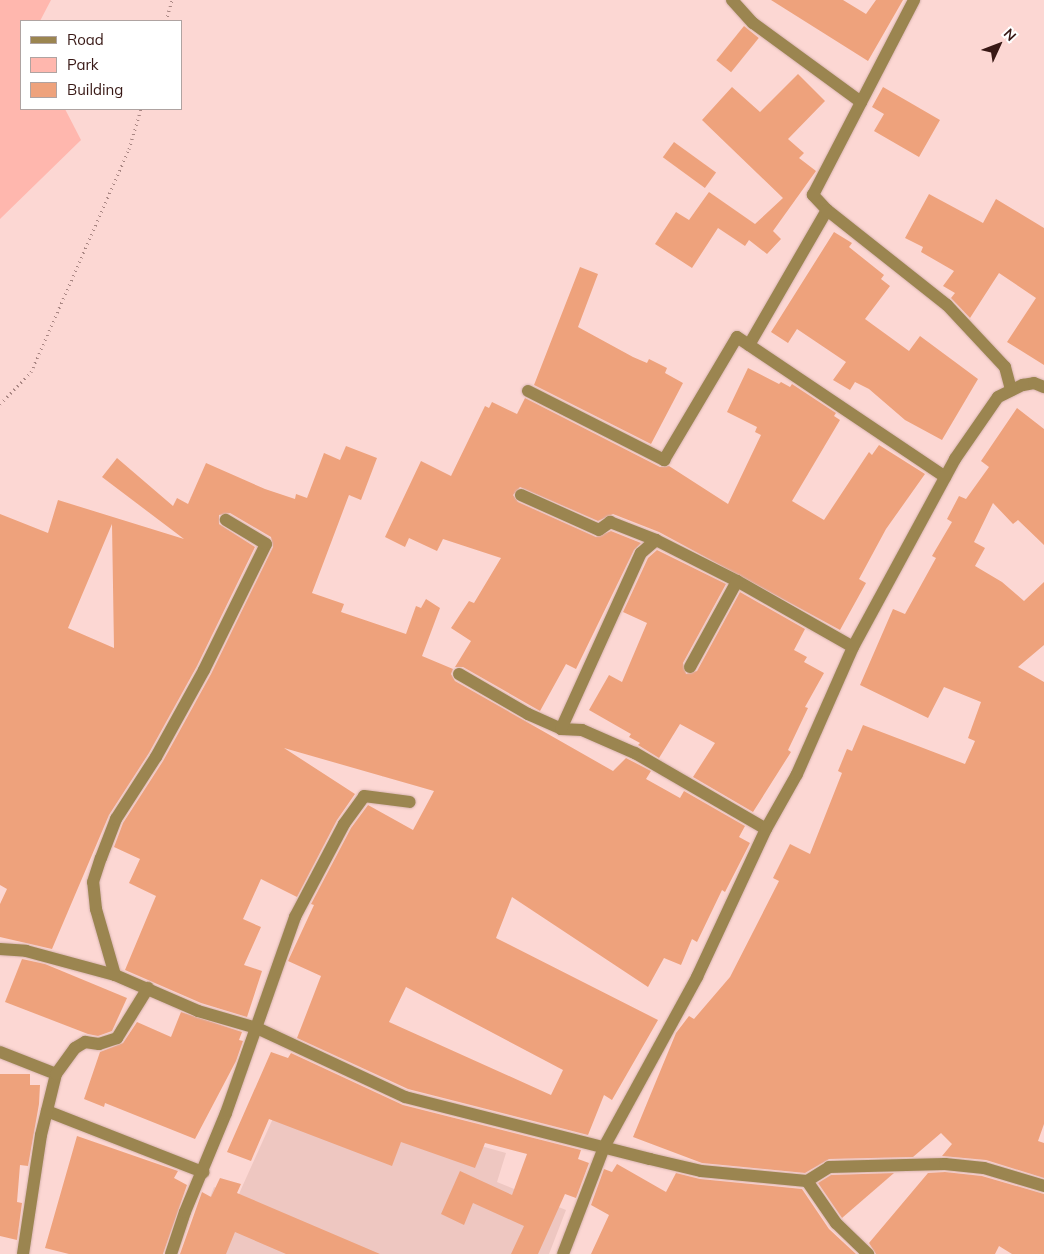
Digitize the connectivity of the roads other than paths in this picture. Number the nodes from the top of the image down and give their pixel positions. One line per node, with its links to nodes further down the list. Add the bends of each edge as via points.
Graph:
1 (732, 0): 3 (street, via 753,22)
2 (914, 0): 3 (street)
3 (861, 102): 4 (street, via 813,195)
4 (827, 210): 5 (street); 7 (street, via 947,305 1006,367)
5 (748, 345): 8 (street, via 737,337 664,460); 9 (street)
6 (1044, 387): 7 (street, via 1034,383)
7 (1011, 390): 9 (street, via 998,397)
8 (528, 391)
9 (945, 477): 14 (street)
10 (521, 495): 12 (street, via 599,530 610,522)
11 (226, 520): 21 (street, via 266,544 204,670 156,757 116,819 101,858 93,882 96,909)
12 (656, 540): 13 (street); 17 (street, via 641,553)
13 (737, 581): 14 (street); 15 (street)
14 (853, 647): 19 (street, via 797,774)
15 (690, 667)
16 (459, 674): 17 (street)
17 (561, 729): 19 (street, via 582,730 635,753)
18 (410, 802): 23 (street, via 364,796 344,824 295,917 270,981)
19 (766, 829): 27 (street, via 697,977)
20 (0, 949): 21 (street, via 26,951)
21 (115, 975): 22 (street)
22 (148, 988): 23 (street, via 198,1011); 25 (street, via 117,1038 99,1044 85,1042 75,1048)
23 (257, 1028): 27 (street, via 405,1097); 28 (street)
24 (0, 1052): 25 (street)
25 (56, 1074): 26 (street)
26 (47, 1111): 28 (street); 31 (street)
27 (604, 1147): 29 (street, via 701,1171); 33 (street)
28 (203, 1172): 32 (street)
29 (807, 1180): 30 (street, via 829,1167 946,1164 984,1168); 34 (street, via 836,1223)
30 (1044, 1186)
31 (23, 1254)
32 (171, 1254)
33 (563, 1254)
34 (868, 1254)

